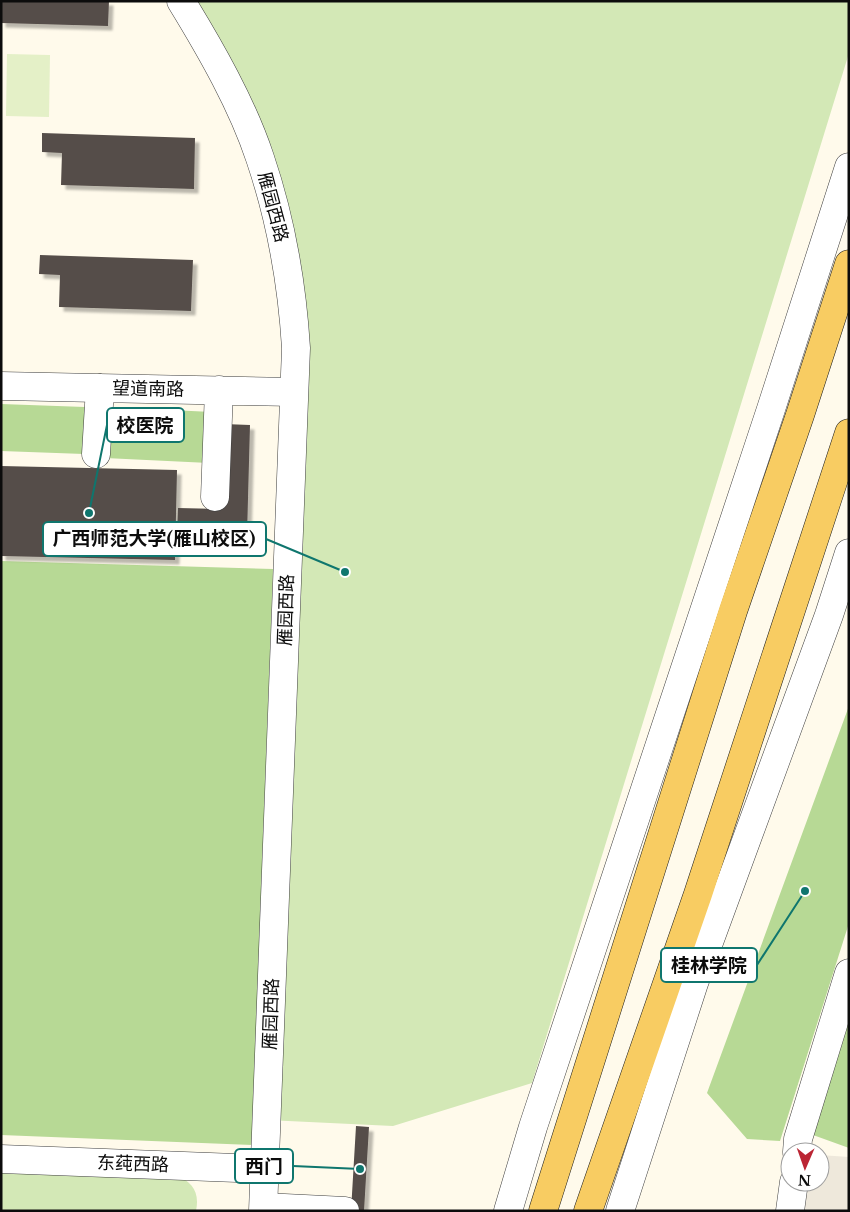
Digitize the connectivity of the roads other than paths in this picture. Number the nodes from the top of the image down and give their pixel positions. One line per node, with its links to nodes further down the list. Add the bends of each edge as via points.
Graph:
1 (181, 1): 7 (street, 雁园西路, via 233,93 260,156 286,256 296,339)
2 (849, 167): 19 (street)
3 (849, 264): 20 (main road, via 733,612)
4 (1, 386): 5 (street, 望道南路)
5 (100, 388): 6 (street, 望道南路); 9 (street)
6 (219, 390): 7 (street, 望道南路); 10 (street)
7 (294, 392): 15 (street, 雁园西路)
8 (849, 433): 21 (main road, via 698,894)
9 (96, 454)
10 (215, 496)
11 (849, 553): 22 (street, via 694,983)
12 (849, 973): 13 (street)
13 (798, 1142)
14 (1, 1159): 15 (street, 东莼西路)
15 (265, 1169): 17 (street, 雁园西路)
16 (793, 1192): 23 (street)
17 (264, 1209): 18 (street)
18 (345, 1211)
19 (508, 1211)
20 (543, 1211)
21 (588, 1211)
22 (620, 1211)
23 (790, 1211)

